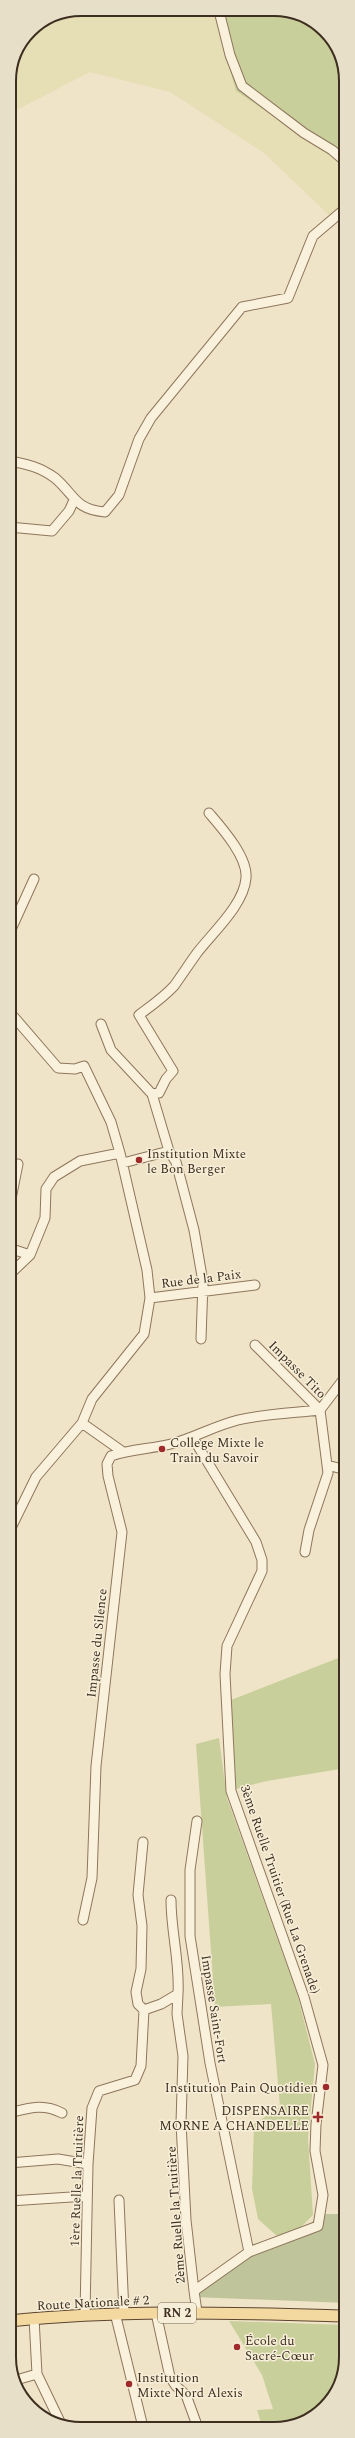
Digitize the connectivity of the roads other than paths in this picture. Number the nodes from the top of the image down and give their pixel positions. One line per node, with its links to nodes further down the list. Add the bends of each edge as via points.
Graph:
1 (220, 16): 2 (street, via 230,55 242,86)
2 (339, 156)
3 (339, 214): 5 (street, via 313,236 288,298 242,307 156,413 139,439 119,495 104,512 89,510)
4 (16, 462): 5 (street, via 32,464 55,479)
5 (74, 500): 6 (street, via 70,511 52,532)
6 (16, 528)
7 (209, 813): 12 (street, via 236,848 246,877 243,890 220,927 173,986 139,1015 173,1071 159,1093)
8 (34, 879): 9 (street)
9 (16, 919)
10 (16, 1020): 14 (street, via 58,1068 75,1069 84,1066 111,1122)
11 (101, 1024): 12 (street, via 111,1050)
12 (152, 1094): 13 (street)
13 (169, 1151): 15 (street); 22 (street, via 176,1162 194,1230 203,1282)
14 (120, 1152): 15 (street); 19 (street, via 80,1161 54,1177 46,1189 45,1218)
15 (123, 1163): 23 (street, via 147,1270)
16 (18, 1164): 17 (street)
17 (16, 1174)
18 (16, 1250): 19 (street)
19 (30, 1255): 20 (street)
20 (16, 1268)
21 (255, 1285): 22 (street, Rue de la Paix)
22 (202, 1293): 23 (street, Rue de la Paix); 24 (street)
23 (150, 1298): 28 (street, via 144,1334 92,1399)
24 (201, 1339)
25 (255, 1346): 27 (street, Impasse Tito)
26 (339, 1385): 27 (street)
27 (320, 1410): 29 (street, Impasse du Silence, via 238,1420 207,1430); 31 (street, Impasse Tito)
28 (82, 1423): 30 (street); 33 (street, via 36,1477)
29 (193, 1438): 30 (street, Impasse du Silence, via 152,1449); 48 (street, 3ème Ruelle Truitier (Rue La Grenade), via 256,1542 262,1560 262,1571 227,1646 225,1674 231,1791 304,1997 323,2065 315,2151 323,2195 318,2226)
30 (123, 1452): 38 (street, Impasse du Silence, via 111,1456 107,1464 122,1532 96,1766 92,1878)
31 (327, 1465): 32 (street); 34 (street, Impasse Tito, via 328,1473 309,1530)
32 (339, 1468)
33 (16, 1518)
34 (305, 1552)
35 (197, 1821): 48 (street, Impasse Saint-Fort, via 190,1870 190,1936 210,2063)
36 (143, 1842): 40 (street, 1ère Ruelle la Truitière, via 138,1895 142,1926 141,1969 136,1992 138,2004)
37 (171, 1900): 39 (street, 2ème Ruelle la Truitière, via 171,1924 180,1972)
38 (83, 1920)
39 (178, 1994): 40 (street); 49 (street, 2ème Ruelle la Truitière, via 177,2014 183,2056 182,2123 186,2205)
40 (144, 2010): 44 (street, 1ère Ruelle la Truitière, via 141,2066 135,2080 99,2091 92,2108)
41 (16, 2111): 42 (street, via 51,2107)
42 (62, 2113)
43 (16, 2163): 44 (street, via 58,2160)
44 (88, 2164): 45 (street, 1ère Ruelle la Truitière)
45 (87, 2196): 47 (street); 53 (street, 1ère Ruelle la Truitière)
46 (119, 2200): 51 (street)
47 (16, 2201)
48 (249, 2252): 49 (street)
49 (194, 2291): 50 (street)
50 (197, 2312): 52 (main road, Route Nationale # 2 / RN 2); 54 (main road, Route Nationale # 2 / RN 2)
51 (120, 2313): 52 (main road, Route Nationale # 2 / RN 2); 53 (main road, Route Nationale # 2 / RN 2); 60 (street)
52 (156, 2313): 61 (street, via 170,2377 186,2395)
53 (84, 2314): 55 (main road, Route Nationale # 2 / RN 2)
54 (339, 2316)
55 (34, 2318): 56 (main road, Route Nationale # 2 / RN 2); 57 (street)
56 (16, 2320)
57 (37, 2374): 58 (street); 59 (street)
58 (20, 2379)
59 (58, 2418)
60 (141, 2422)
61 (196, 2422)

